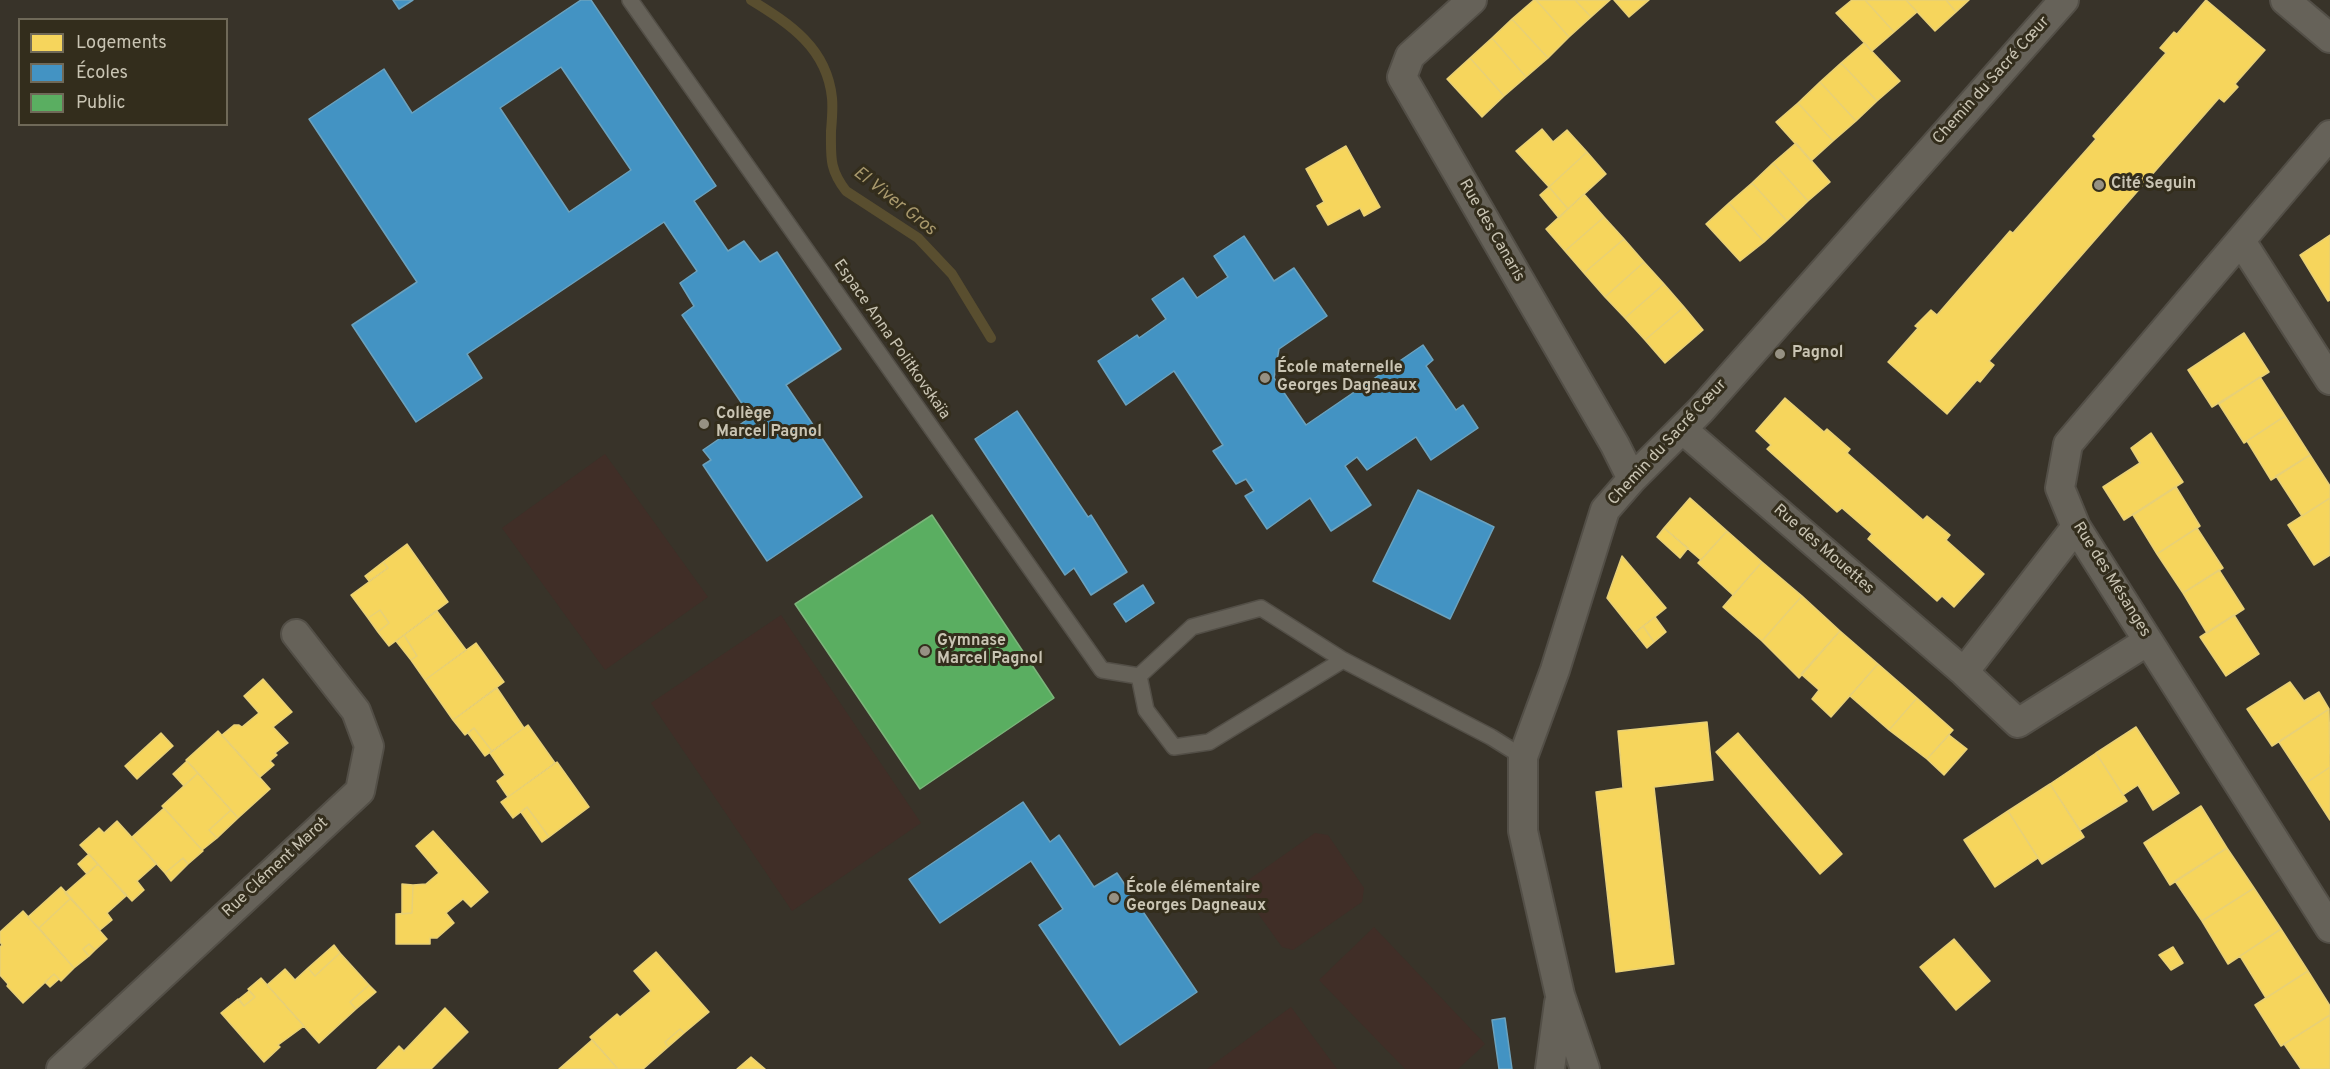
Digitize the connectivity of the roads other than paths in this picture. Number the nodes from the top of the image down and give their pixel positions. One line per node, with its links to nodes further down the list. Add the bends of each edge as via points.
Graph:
1 (630, 0): 16 (lane, Espace Anna Politkovskaïa, via 1102,670)
2 (1472, 0): 10 (street, Rue des Canaris, via 1410,56 1402,77)
3 (2064, 0): 9 (street, Chemin du Sacré Cœur)
4 (2285, 0): 5 (street)
5 (2330, 38)
6 (2330, 135): 7 (street, Rue des Mésanges)
7 (2241, 241): 8 (street); 11 (street, Rue des Mésanges, via 2068,444 2060,488)
8 (2330, 380)
9 (1682, 429): 10 (street, Chemin du Sacré Cœur); 15 (street, Rue des Mouettes)
10 (1632, 479): 17 (street, Chemin du Sacré Cœur, via 1605,510)
11 (2076, 527): 13 (street, Rue des Mésanges); 15 (street)
12 (296, 634): 20 (street, Rue Clément Marot, via 356,711 369,746 360,791)
13 (2148, 640): 15 (street, Rue des Mouettes, via 2018,723); 18 (street, Rue des Mésanges)
14 (1343, 660): 16 (lane, via 1261,608 1192,627); 16 (lane, via 1209,741 1174,747 1146,710); 17 (lane, via 1491,737)
15 (1964, 672)
16 (1139, 676)
17 (1523, 758): 19 (street, Chemin du Sacré Cœur, via 1523,831)
18 (2330, 926)
19 (1560, 994): 21 (street, Chemin du Sacré Cœur); 22 (street, Chemin du Sacré Cœur)
20 (61, 1069)
21 (1550, 1069)
22 (1585, 1069)

